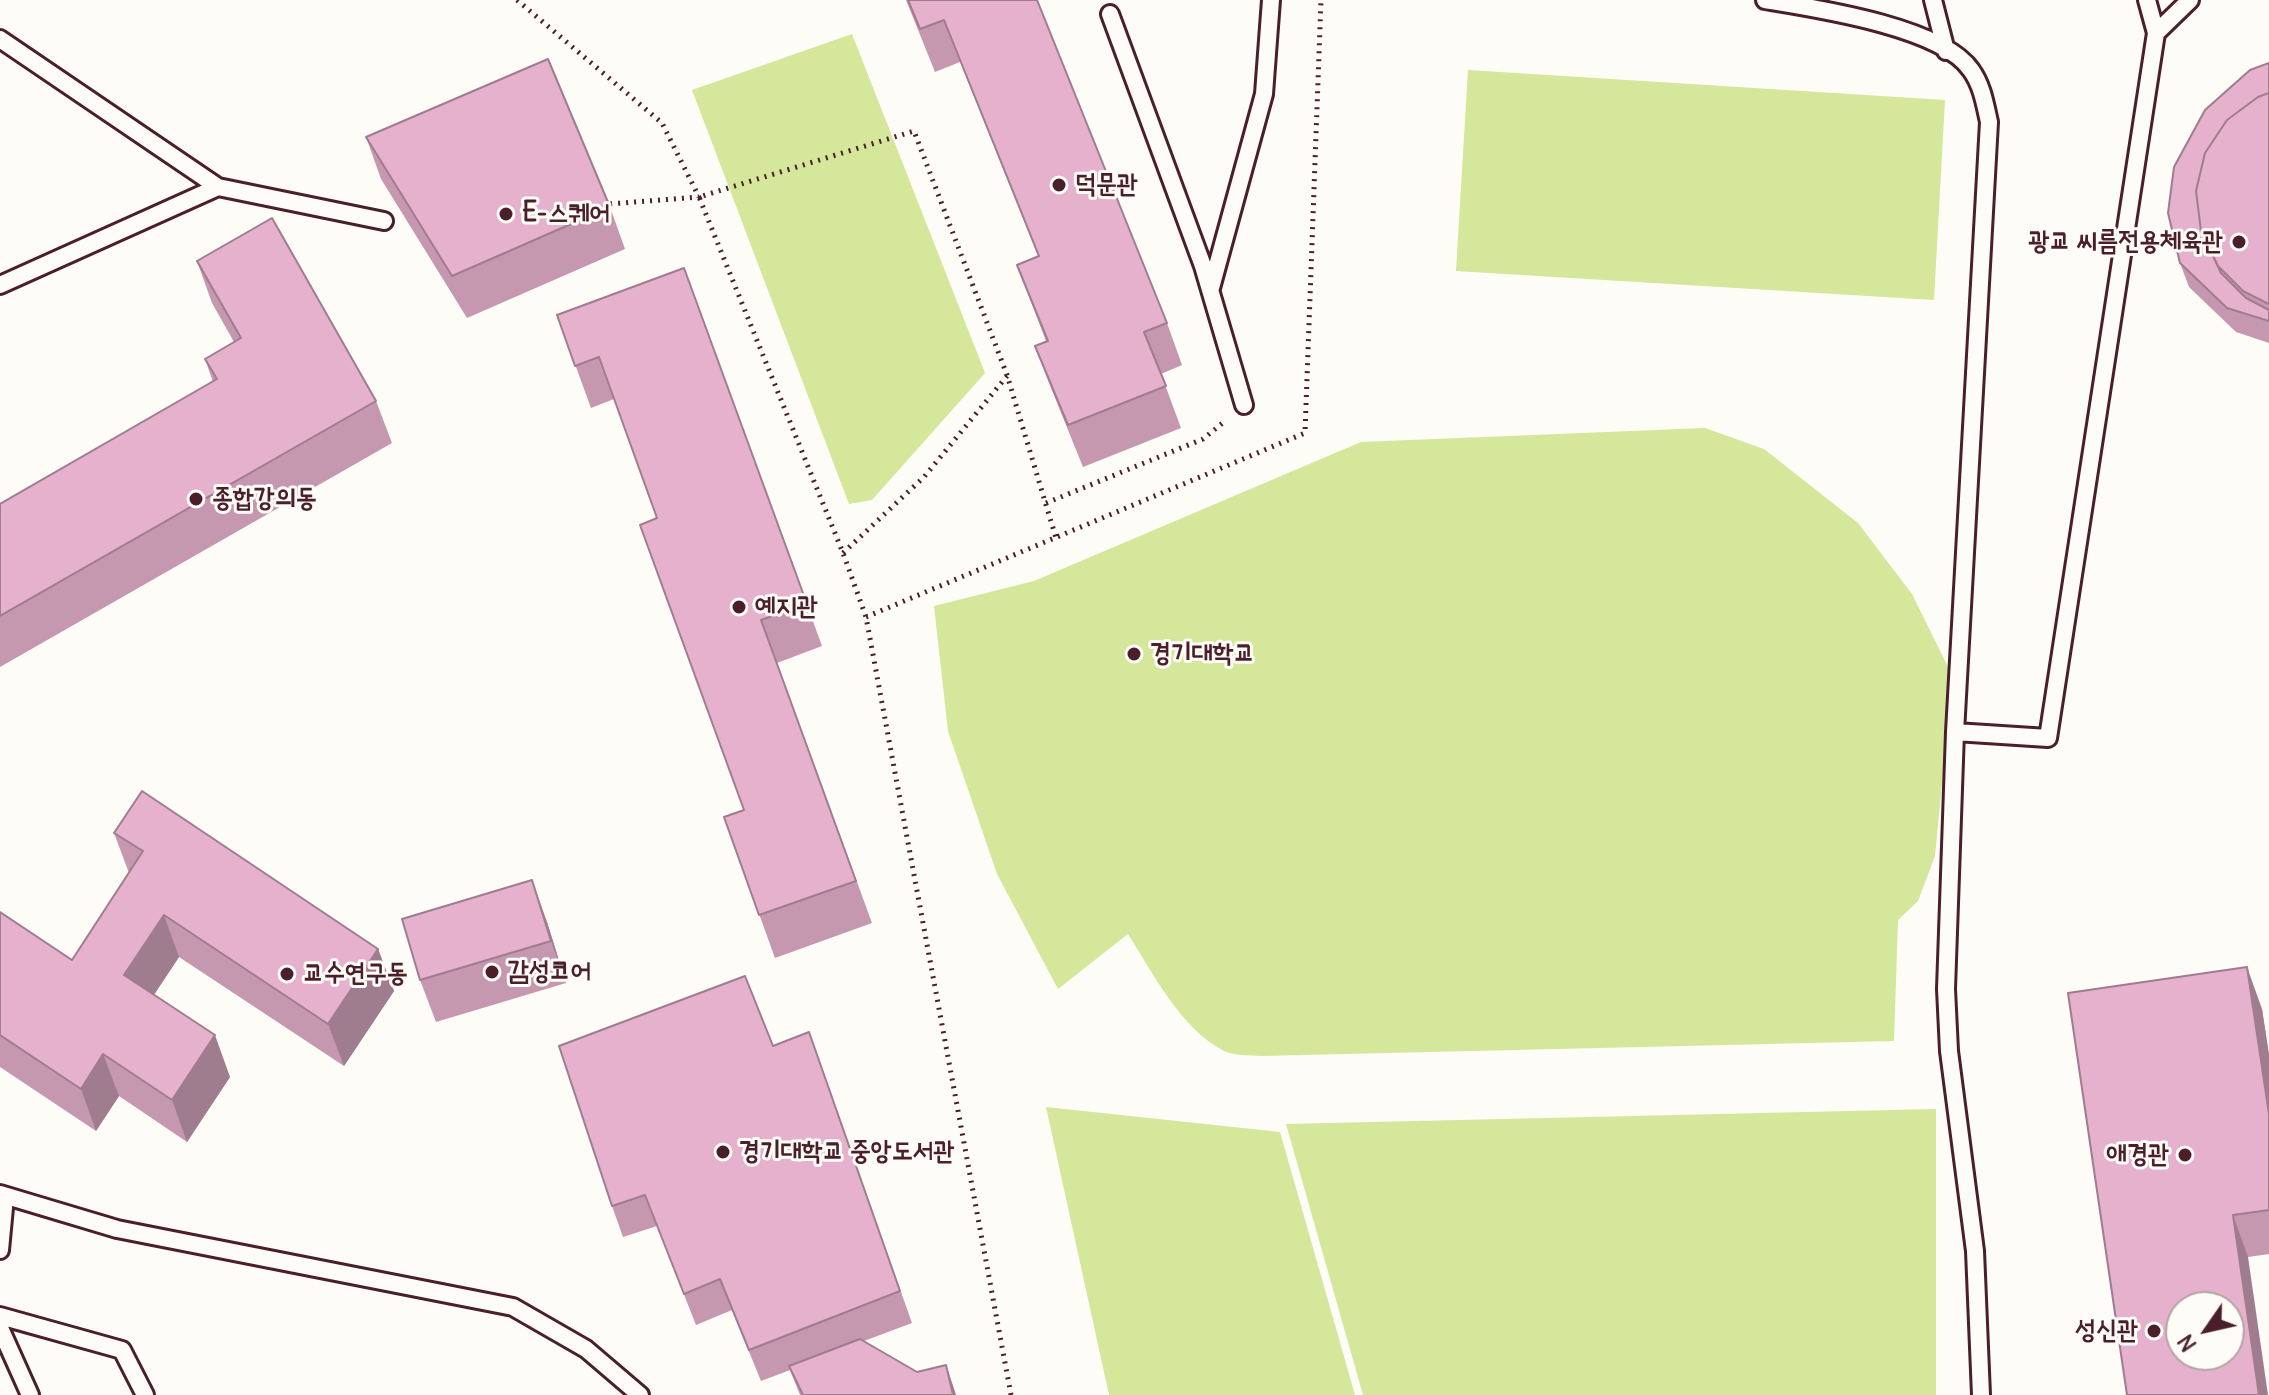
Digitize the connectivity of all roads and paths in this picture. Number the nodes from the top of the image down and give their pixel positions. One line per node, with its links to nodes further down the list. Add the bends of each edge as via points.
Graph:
1 (517, 0): 13 (path, via 662,123)
2 (1271, 0): 17 (lane, via 1264,94)
3 (1321, 0): 22 (path, via 1305,433)
4 (1765, 0): 11 (lane, via 1852,13)
5 (1933, 0): 11 (lane)
6 (2147, 0): 9 (lane)
7 (2190, 0): 9 (lane)
8 (1110, 14): 17 (lane)
9 (2156, 33): 25 (lane, via 2048,738)
10 (0, 39): 12 (lane)
11 (1946, 51): 25 (lane, via 1970,67 1989,122)
12 (218, 187): 15 (lane); 16 (lane)
13 (699, 197): 14 (path); 18 (path, via 914,131); 23 (path)
14 (609, 204)
15 (384, 221)
16 (0, 285)
17 (1210, 289): 19 (lane)
18 (1007, 375): 21 (path); 23 (path, via 924,477)
19 (1244, 405)
20 (1203, 439): 21 (path)
21 (1046, 503): 22 (path)
22 (1056, 538): 24 (path)
23 (843, 553): 24 (path)
24 (866, 617): 33 (path)
25 (1955, 732): 34 (lane, via 1946,989 1975,1251)
26 (3, 1195): 27 (lane); 32 (lane, via 117,1229 513,1307 586,1349)
27 (0, 1250)
28 (0, 1316): 31 (lane, via 122,1350)
29 (0, 1328): 30 (lane)
30 (30, 1395)
31 (145, 1395)
32 (640, 1395)
33 (1011, 1395)
34 (1981, 1395)

